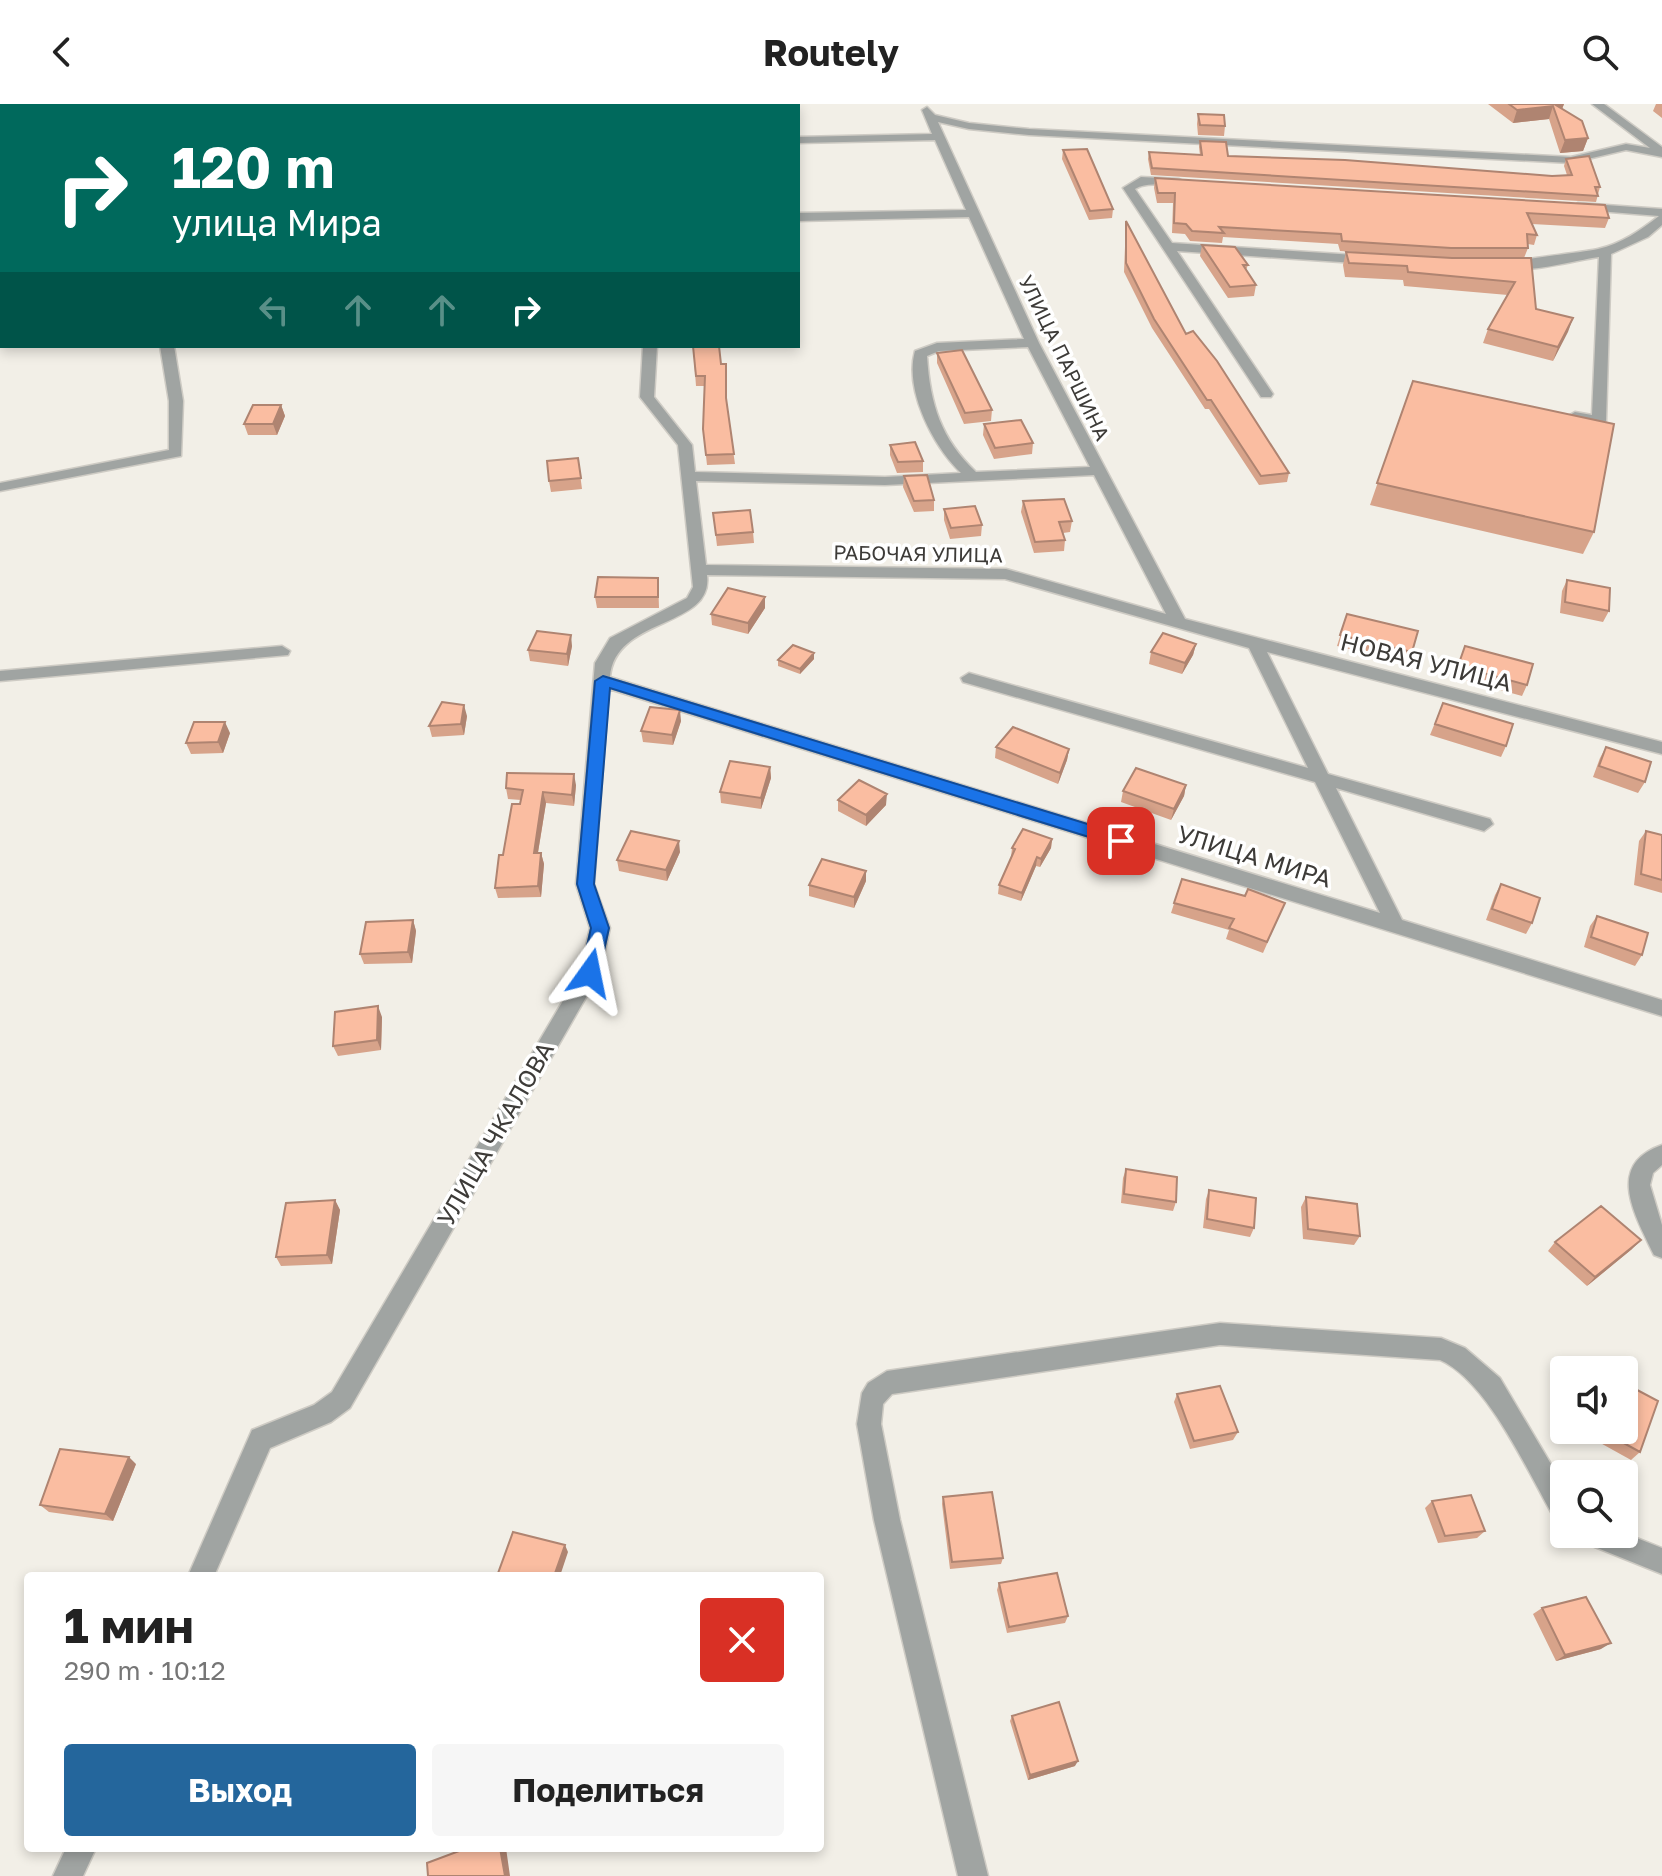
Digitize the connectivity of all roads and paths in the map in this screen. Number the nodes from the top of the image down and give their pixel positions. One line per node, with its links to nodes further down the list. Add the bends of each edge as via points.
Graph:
1 (1597, 104): 5 (street)
2 (927, 110): 3 (street, УЛИЦА ПАРШИНА); 5 (street, via 969,126 1029,132 1571,160 1626,147)
3 (939, 137): 4 (street); 8 (street, УЛИЦА ПАРШИНА)
4 (800, 140)
5 (1662, 153)
6 (1192, 183): 12 (street, via 1141,180 1129,188)
7 (1568, 207): 9 (street)
8 (972, 213): 10 (street); 16 (street, УЛИЦА ПАРШИНА)
9 (1662, 213)
10 (800, 217)
11 (1662, 219): 13 (street)
12 (1170, 247): 14 (street); 19 (street)
13 (1605, 252): 15 (street); 20 (street, via 1599,421)
14 (1386, 261)
15 (1495, 265)
16 (1032, 343): 21 (street, УЛИЦА ПАРШИНА); 23 (street, via 937,347 920,354 930,420 949,456)
17 (167, 348): 24 (street, via 176,401 176,453)
18 (650, 348): 22 (street, УЛИЦА ЧКАЛОВА, via 647,397 685,445)
19 (1266, 394)
20 (1553, 412)
21 (1097, 471): 23 (street); 26 (street, УЛИЦА ПАРШИНА)
22 (690, 476): 23 (street); 25 (street, УЛИЦА ЧКАЛОВА)
23 (974, 478)
24 (0, 487)
25 (699, 570): 26 (street, РАБОЧАЯ УЛИЦА, via 1006,574); 31 (street, УЛИЦА ЧКАЛОВА, via 701,587 693,601 616,642 603,663)
26 (1179, 623): 27 (street, НОВАЯ УЛИЦА)
27 (1255, 644): 32 (street, НОВАЯ УЛИЦА); 33 (street)
28 (282, 651): 29 (street)
29 (0, 676)
30 (969, 678): 33 (street)
31 (603, 681): 35 (street, УЛИЦА МИРА); 42 (street, УЛИЦА ЧКАЛОВА, via 585,884 600,928 590,973 341,1400 323,1415 261,1439)
32 (1662, 748)
33 (1324, 779): 34 (street); 35 (street)
34 (1484, 824)
35 (1395, 925): 36 (street, УЛИЦА МИРА)
36 (1662, 1008)
37 (1662, 1154): 38 (street, via 1645,1166 1640,1183 1642,1203)
38 (1662, 1248)
39 (1550, 1486): 45 (street, via 1491,1386 1441,1349 1220,1334 887,1383 871,1401 869,1424)
40 (1629, 1548): 41 (street)
41 (1662, 1561)
42 (203, 1572)
43 (79, 1852): 44 (street)
44 (68, 1876)
45 (973, 1876)

